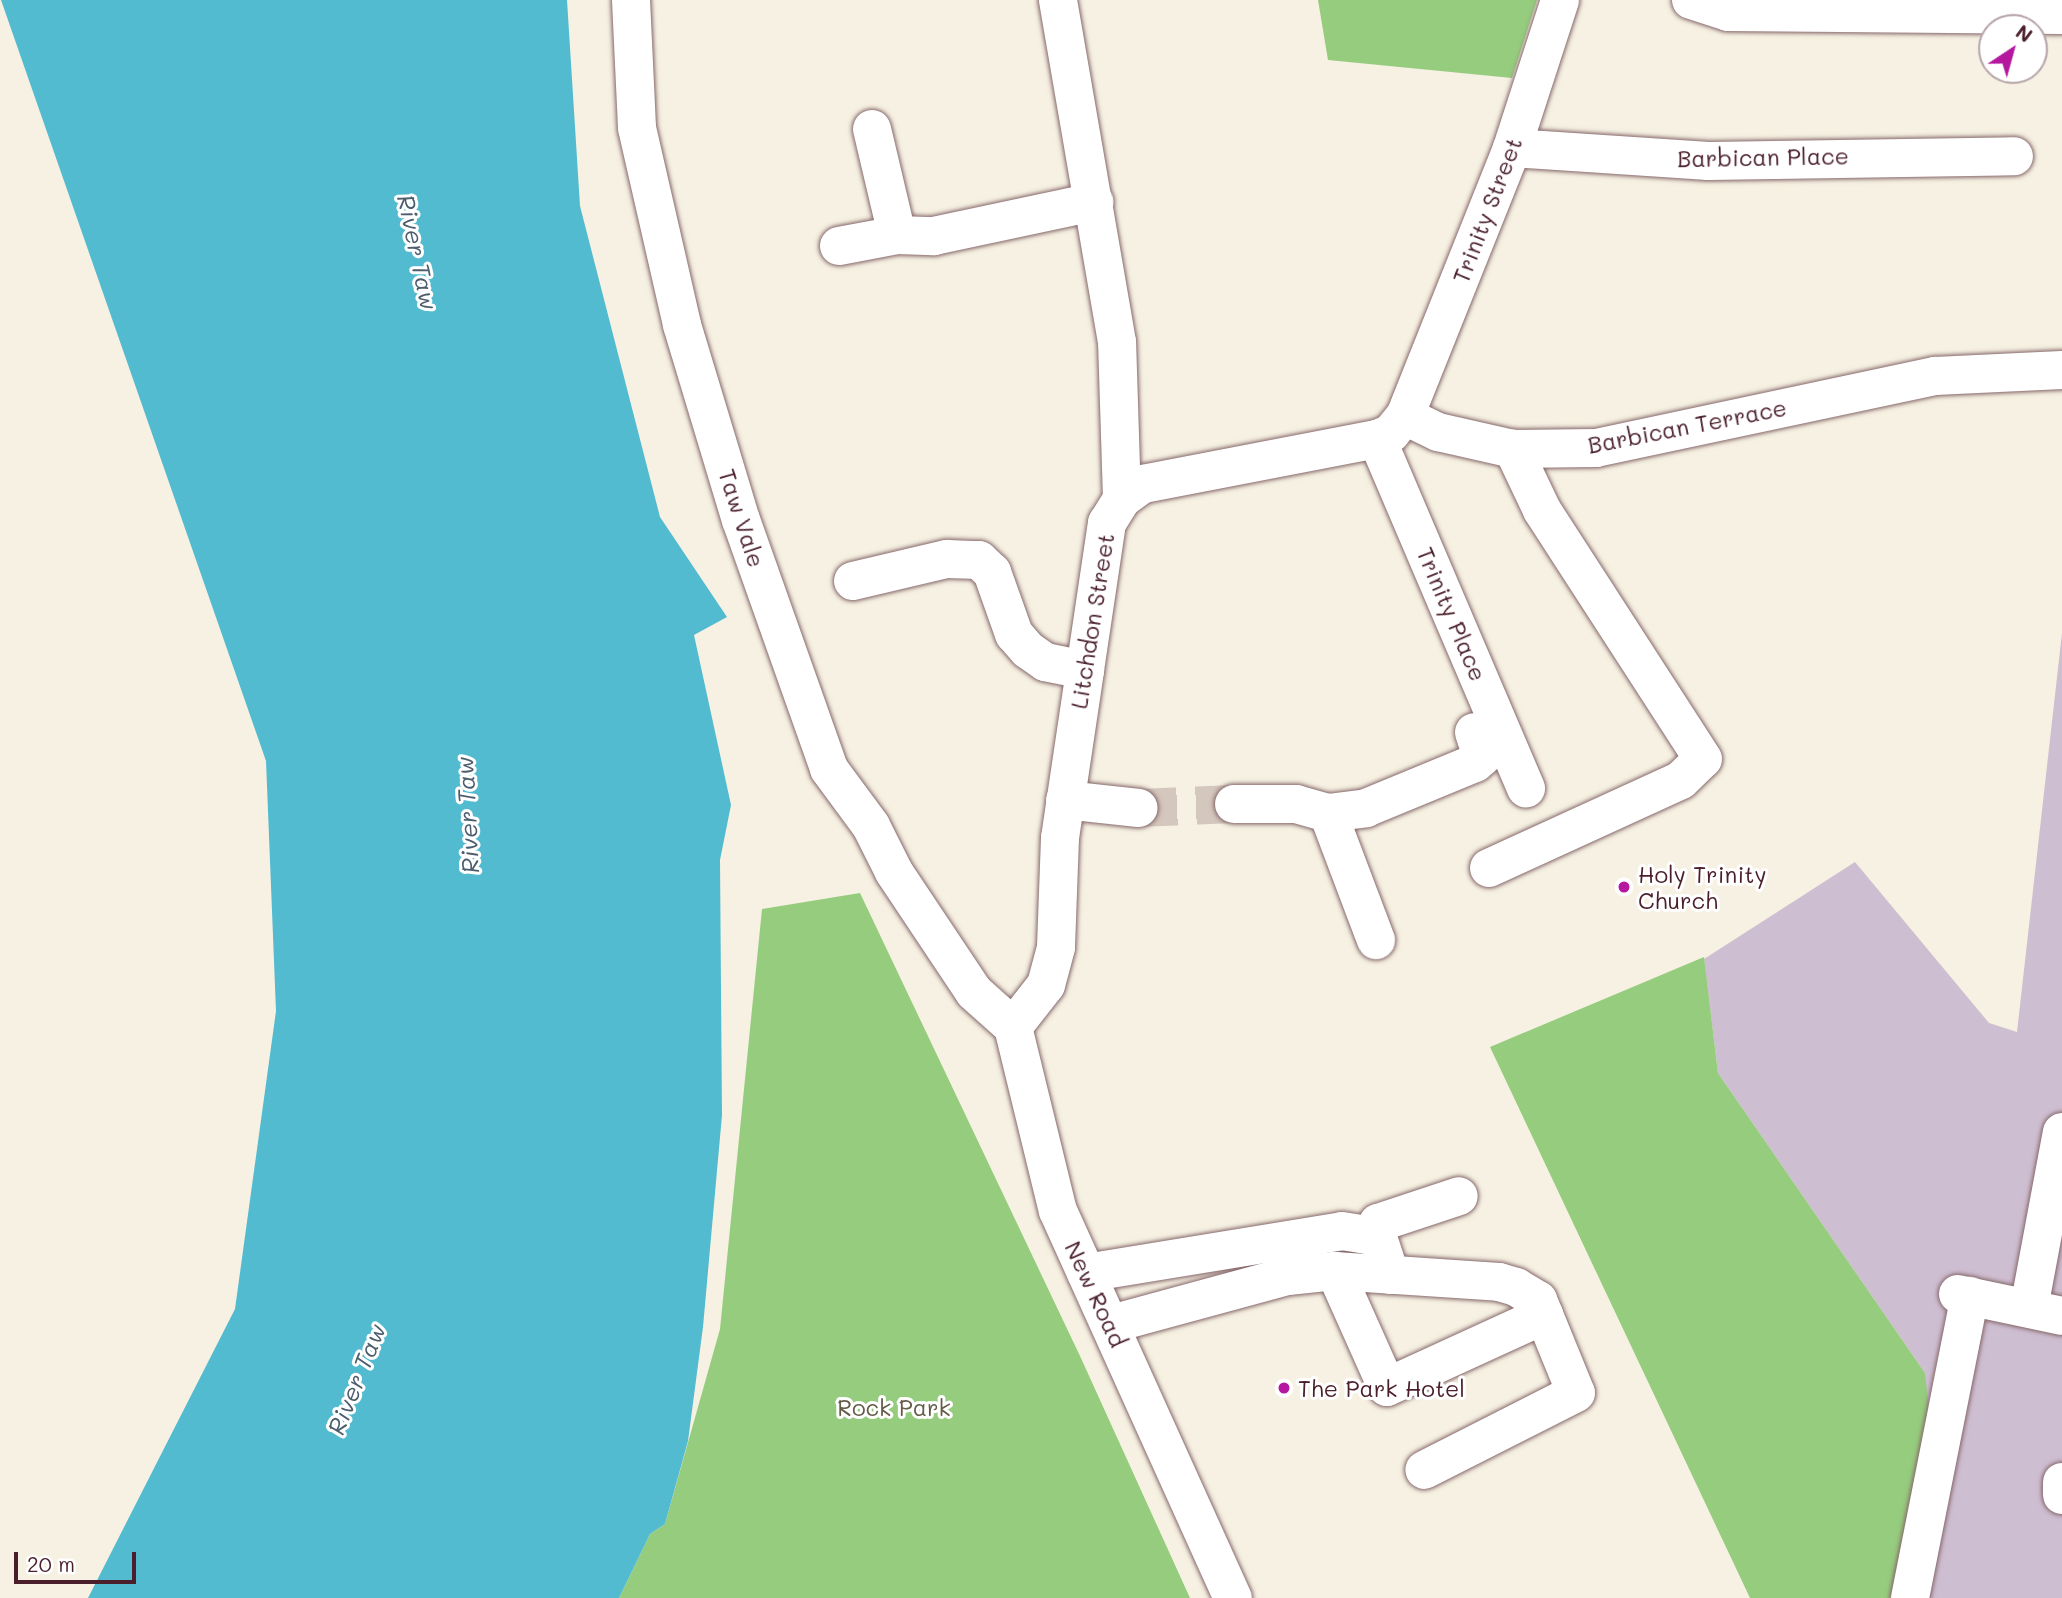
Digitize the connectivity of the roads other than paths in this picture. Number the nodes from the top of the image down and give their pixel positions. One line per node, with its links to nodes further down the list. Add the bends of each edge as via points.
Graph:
1 (631, 0): 26 (street, Taw Vale, via 637,128 682,325 741,520 829,769 871,826 894,872 974,992)
2 (1058, 0): 9 (street, Litchdon Street)
3 (1560, 0): 7 (street, Trinity Street)
4 (1691, 0): 5 (street, via 1728,12)
5 (2062, 15)
6 (872, 129): 10 (street)
7 (1512, 148): 8 (street, Barbican Place, via 1709,161); 13 (street, Trinity Street)
8 (2014, 156)
9 (1094, 202): 10 (street, via 934,236); 15 (street, Litchdon Street, via 1117,342)
10 (897, 235): 11 (street)
11 (839, 246)
12 (2062, 370): 14 (street, Barbican Terrace, via 1935,376 1596,448)
13 (1391, 428): 14 (street, Barbican Terrace, via 1438,432); 15 (street, via 1143,484); 19 (street, Trinity Place)
14 (1513, 449): 24 (street, via 1542,510 1703,760 1681,780)
15 (1122, 499): 17 (street, Litchdon Street, via 1107,523)
16 (853, 581): 17 (street, via 947,559 979,560 992,572 1014,634 1028,650 1045,662)
17 (1085, 670): 20 (street, Litchdon Street)
18 (1474, 732): 23 (street, via 1482,757 1475,763 1366,808)
19 (1526, 789)
20 (1066, 800): 22 (street); 26 (street, Litchdon Street, via 1056,947 1046,985)
21 (1234, 804): 23 (street, via 1296,804)
22 (1139, 808)
23 (1328, 813): 25 (street)
24 (1489, 868)
25 (1376, 940)
26 (1013, 1027): 31 (street, New Road, via 1058,1211)
27 (2062, 1132): 33 (street)
28 (1459, 1196): 29 (street, via 1378,1223)
29 (1378, 1237): 31 (street, via 1342,1231); 32 (street)
30 (1335, 1271): 32 (street); 34 (street, via 1387,1387); 35 (street, via 1288,1276)
31 (1086, 1273): 35 (street, New Road)
32 (1390, 1275): 34 (street, via 1499,1282 1538,1300)
33 (2046, 1312): 40 (street, via 1964,1295)
34 (1544, 1315): 36 (street, via 1576,1393)
35 (1111, 1324): 39 (street, New Road)
36 (1424, 1471)
37 (2062, 1482): 38 (street)
38 (2062, 1496)
39 (1233, 1598)
40 (1910, 1598)

